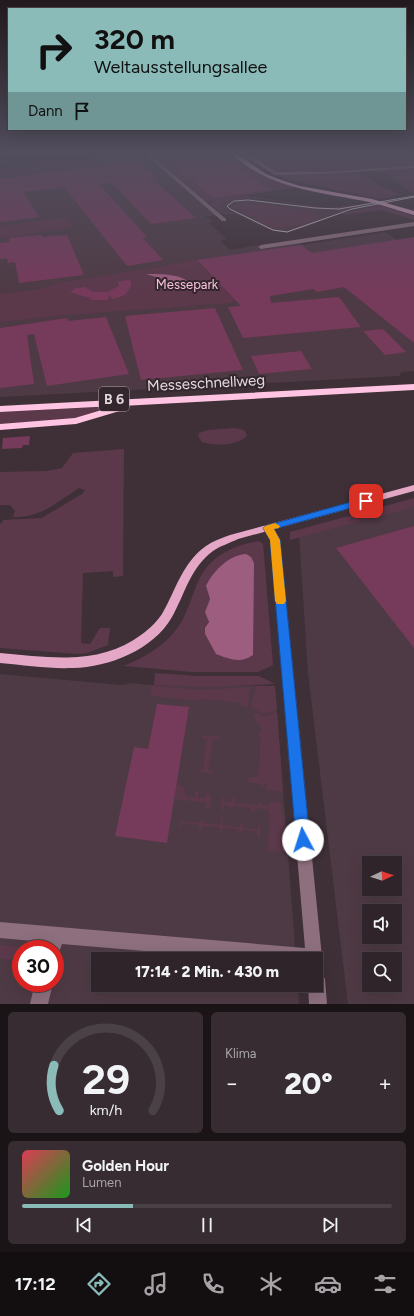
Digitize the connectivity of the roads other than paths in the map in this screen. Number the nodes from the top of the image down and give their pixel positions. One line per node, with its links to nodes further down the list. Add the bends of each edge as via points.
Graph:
1 (202, 201): 4 (street)
2 (371, 201): 3 (main road)
3 (414, 213)
4 (224, 220)
5 (414, 224): 6 (street)
6 (261, 248)
7 (414, 382): 10 (highway, Messeschnellweg / B 6)
8 (414, 387): 9 (highway, Messeschnellweg / B 6)
9 (168, 400): 11 (highway, Messeschnellweg / B 6); 12 (highway, via 125,407 59,423)
10 (0, 405)
11 (0, 409)
12 (0, 427)
13 (414, 488): 14 (main road)
14 (268, 528): 15 (main road, via 210,548 194,561 186,572 166,616 156,630 128,649 93,662 60,663); 20 (street, via 275,540)
15 (0, 658)
16 (0, 930): 17 (street)
17 (44, 940)
18 (64, 943): 19 (street)
19 (216, 952)
20 (313, 952)
21 (42, 992): 23 (street)
22 (317, 992): 24 (street)
23 (40, 1004)
24 (318, 1004)

